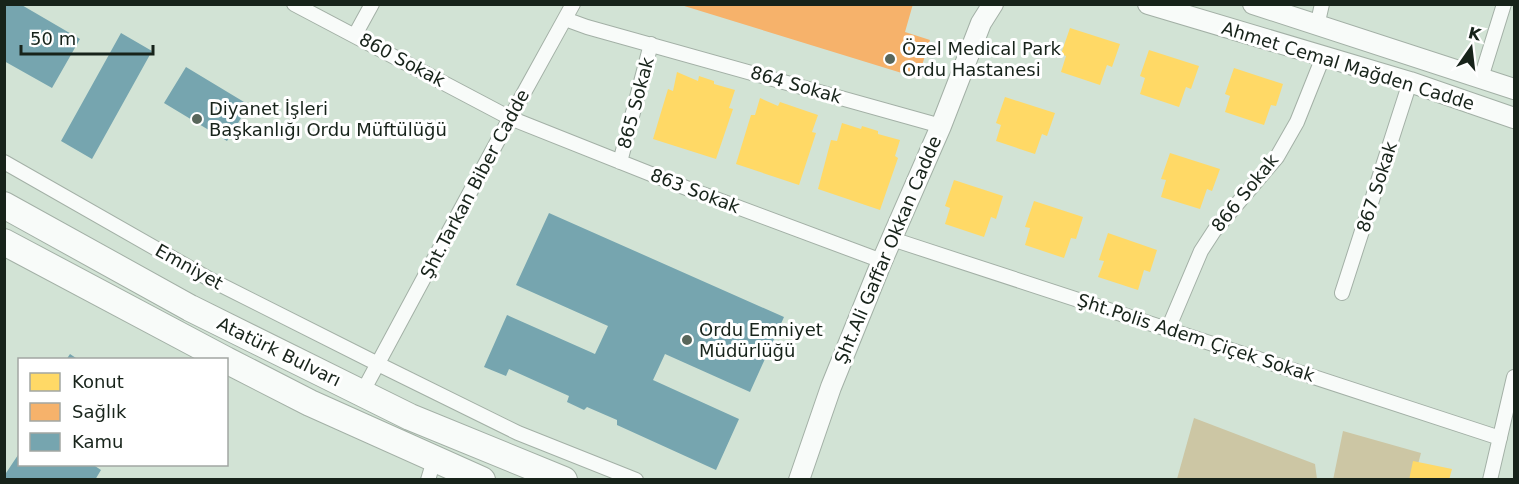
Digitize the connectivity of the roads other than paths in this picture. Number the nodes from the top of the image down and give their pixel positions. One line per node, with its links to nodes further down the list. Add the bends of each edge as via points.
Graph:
1 (294, 4): 12 (street, 860 Sokak)
2 (372, 4): 12 (street)
3 (573, 4): 10 (street, Şht.Tarkan Biber Cadde)
4 (993, 4): 9 (main road, Şht.Ali Gaffar Okkan Cadde)
5 (1148, 4): 14 (main road, Ahmet Cemal Mağden Cadde)
6 (1253, 4): 11 (main road, Ahmet Cemal Mağden Cadde)
7 (1322, 4): 11 (street)
8 (1504, 4): 15 (street)
9 (982, 14): 20 (main road, Şht.Ali Gaffar Okkan Cadde)
10 (565, 19): 13 (street, 864 Sokak); 18 (street, Şht.Tarkan Biber Cadde)
11 (1317, 26): 15 (main road, Ahmet Cemal Mağden Cadde)
12 (355, 35): 18 (street, 860 Sokak)
13 (651, 44): 20 (street, 864 Sokak); 22 (street, 865 Sokak)
14 (1323, 57): 16 (main road, Ahmet Cemal Mağden Cadde); 28 (street, 866 Sokak, via 1297,122 1277,157 1201,251)
15 (1481, 78): 17 (main road, Ahmet Cemal Mağden Cadde)
16 (1410, 82): 19 (main road, Ahmet Cemal Mağden Cadde); 27 (street, 867 Sokak)
17 (1515, 89)
18 (510, 118): 22 (street, 863 Sokak); 31 (street, Şht.Tarkan Biber Cadde)
19 (1515, 118)
20 (941, 126): 24 (main road, Şht.Ali Gaffar Okkan Cadde)
21 (4, 162): 31 (street, Emniyet, via 211,280)
22 (620, 162): 26 (street, 863 Sokak)
23 (4, 205): 33 (highway, Atatürk Bulvarı, via 190,309)
24 (892, 238): 26 (main road, Şht.Ali Gaffar Okkan Cadde); 28 (street, Şht.Polis Adem Çiçek Sokak)
25 (4, 242): 29 (highway, Atatürk Bulvarı)
26 (882, 261): 40 (main road, Şht.Ali Gaffar Okkan Cadde, via 831,387)
27 (1342, 293)
28 (1168, 329): 35 (street, Şht.Polis Adem Çiçek Sokak)
29 (222, 358)
30 (228, 361): 36 (highway, Atatürk Bulvarı)
31 (378, 364): 33 (street, Şht.Tarkan Biber Cadde); 39 (street, Emniyet, via 518,433)
32 (1515, 377): 34 (street)
33 (362, 393): 38 (highway, Atatürk Bulvarı, via 410,417)
34 (1512, 396): 35 (street)
35 (1500, 438): 41 (street)
36 (431, 470): 37 (highway, Atatürk Bulvarı)
37 (482, 480)
38 (564, 480)
39 (636, 480)
40 (799, 480)
41 (1490, 480)

